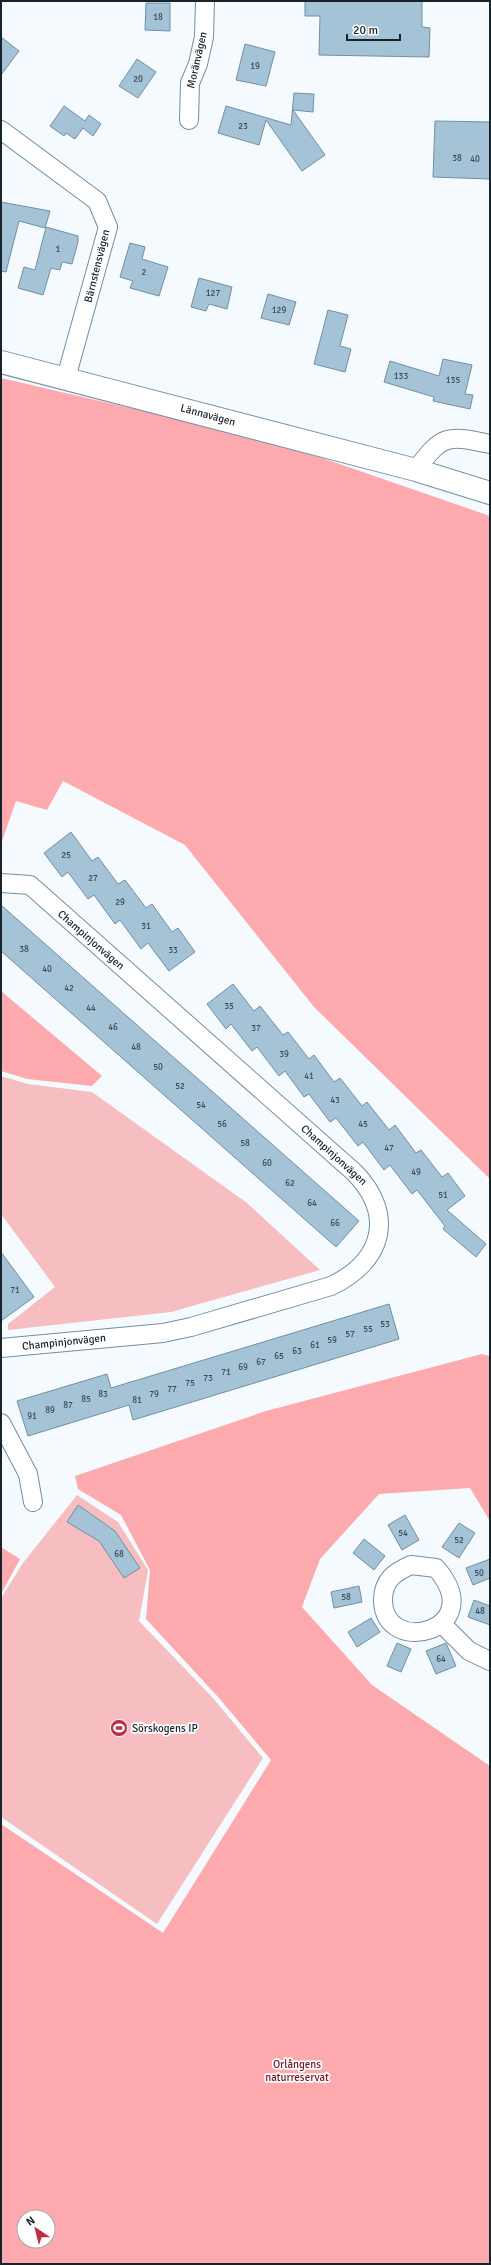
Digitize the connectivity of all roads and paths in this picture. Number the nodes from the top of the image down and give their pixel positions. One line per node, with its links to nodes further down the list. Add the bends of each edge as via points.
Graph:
1 (205, 1): 2 (street, Moränvägen, via 204,37 198,64 190,83)
2 (189, 120)
3 (1, 130): 5 (street, Bärnstensvägen, via 97,201 108,227)
4 (1, 362): 5 (main road, Lännavägen)
5 (66, 378): 7 (main road, Lännavägen)
6 (490, 444): 7 (street, via 449,438 432,449)
7 (416, 470): 8 (main road, Lännavägen)
8 (490, 494)
9 (1, 883): 10 (street, Champinjonvägen, via 30,886 356,1173 369,1187 378,1216 376,1244 369,1258 348,1278 331,1286 162,1333)
10 (1, 1348)
11 (1, 1422): 12 (street, via 28,1474)
12 (33, 1502)
13 (442, 1624): 14 (street, via 469,1652)
14 (490, 1661)

